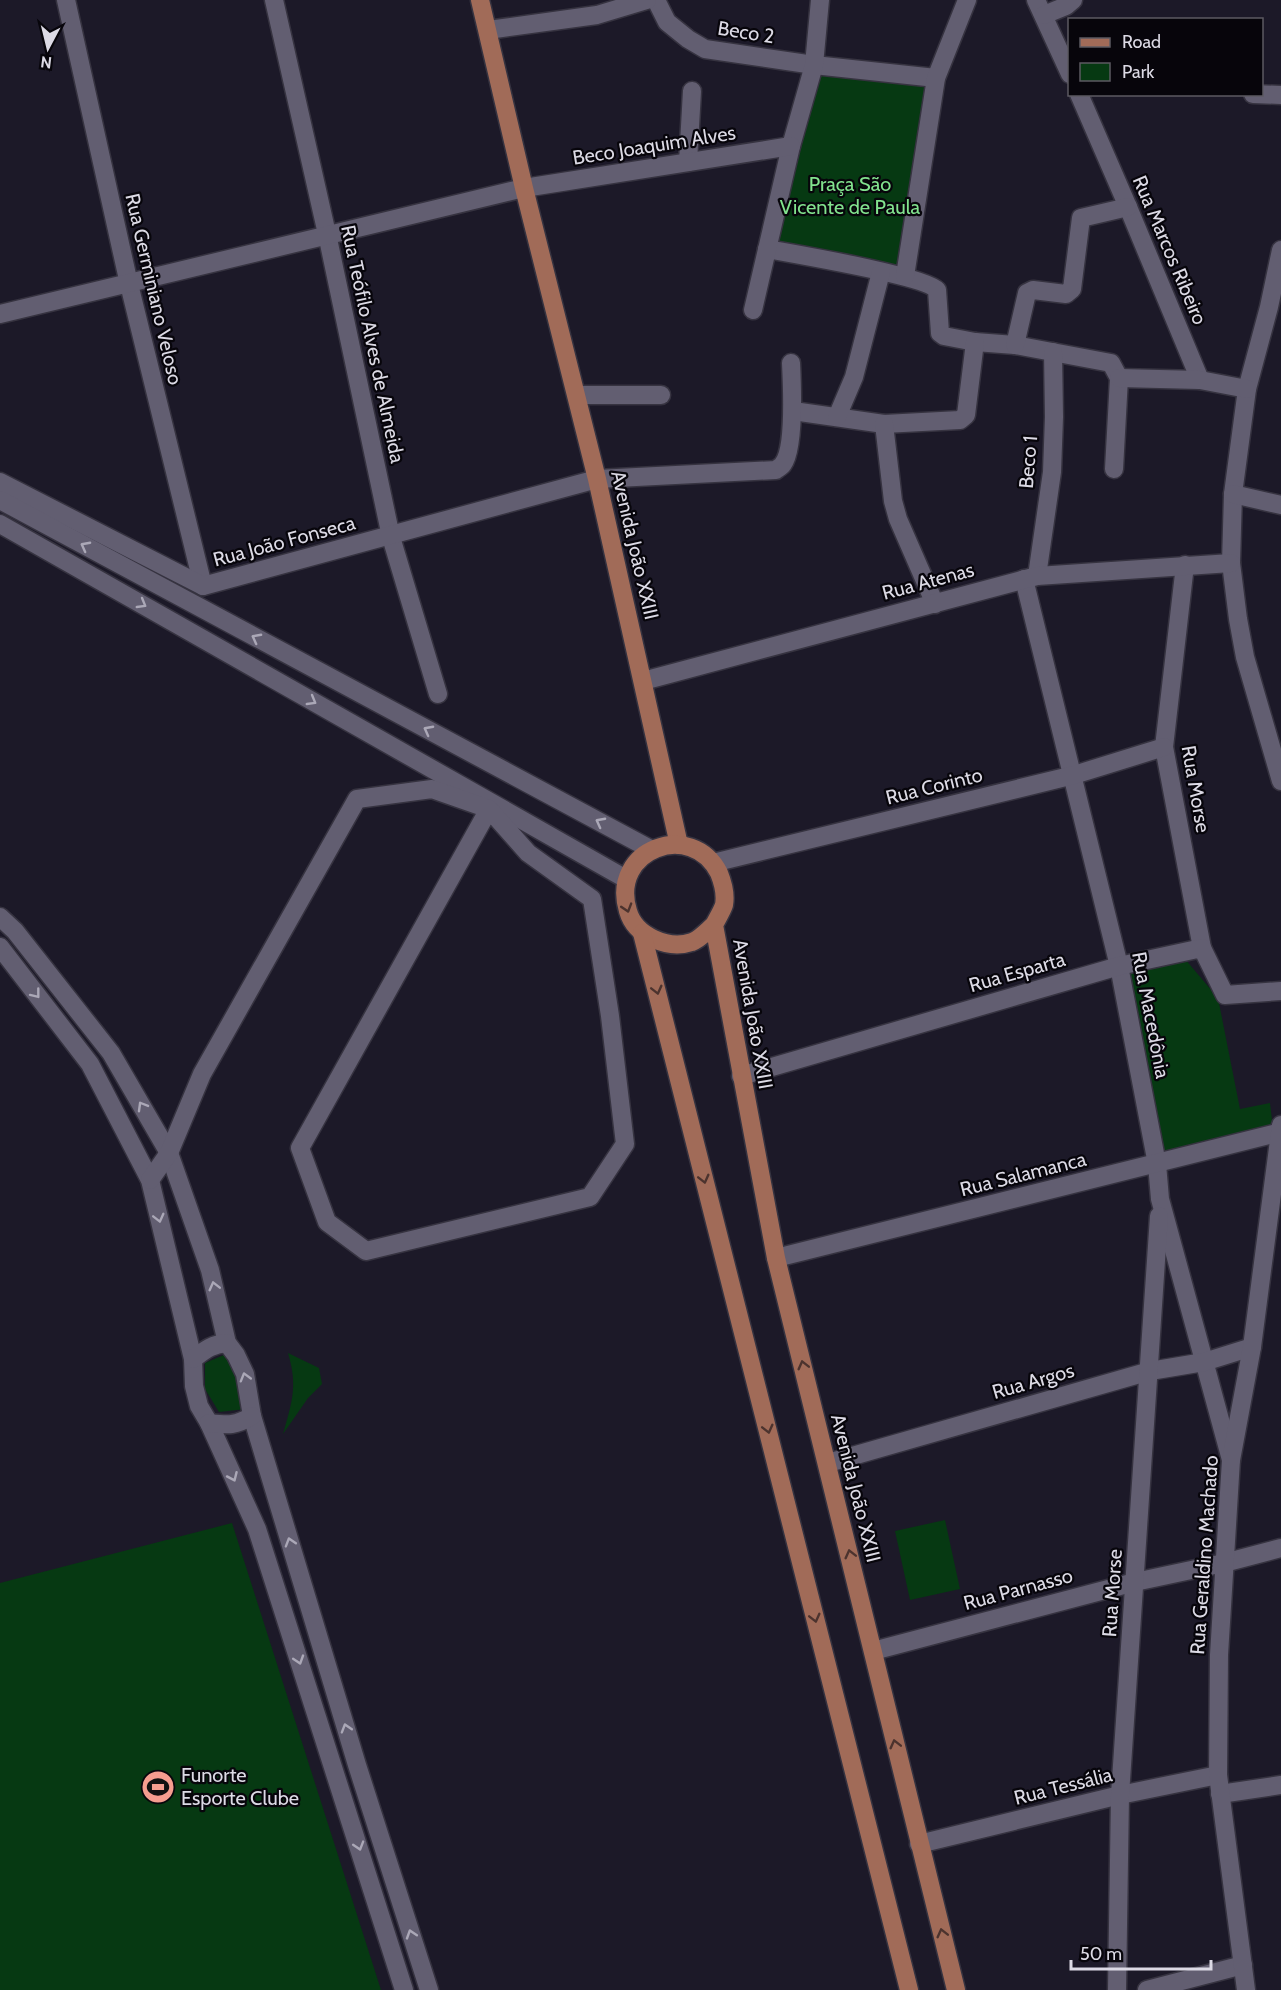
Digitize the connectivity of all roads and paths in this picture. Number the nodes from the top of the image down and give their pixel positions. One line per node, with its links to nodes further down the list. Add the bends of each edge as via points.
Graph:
1 (66, 0): 27 (street, Rua Germiniano Veloso)
2 (274, 0): 22 (street, Rua Teófilo Alves de Almeida)
3 (480, 0): 10 (main road, Avenida João XXIII)
4 (647, 0): 10 (street, via 597,15)
5 (656, 0): 11 (street, Beco 2, via 667,22 705,49)
6 (820, 0): 11 (street)
7 (967, 0): 13 (street)
8 (1073, 0): 9 (street, via 1066,6)
9 (1040, 8): 12 (street)
10 (488, 30): 20 (main road, Avenida João XXIII)
11 (814, 65): 13 (street); 18 (street)
12 (1068, 70)
13 (936, 78): 26 (street)
14 (692, 91): 19 (street)
15 (1263, 94): 16 (street)
16 (1281, 94)
17 (1080, 96): 21 (street, Rua Marcos Ribeiro)
18 (791, 146): 19 (street, Beco Joaquim Alves); 23 (street)
19 (688, 162): 20 (street, Beco Joaquim Alves)
20 (524, 188): 22 (street, Beco Joaquim Alves); 38 (main road, Avenida João XXIII)
21 (1128, 207): 32 (street, via 1081,218 1072,289 1066,294 1034,290 1027,293); 36 (street, Rua Marcos Ribeiro)
22 (327, 234): 27 (street, Beco Joaquim Alves); 50 (street, Rua Teófilo Alves de Almeida)
23 (767, 249): 25 (street); 29 (street)
24 (1281, 250): 28 (street)
25 (881, 272): 26 (street); 41 (street, via 854,377)
26 (905, 276): 31 (street, via 936,288 940,333)
27 (129, 284): 30 (street, Beco Joaquim Alves); 54 (street, Rua Germiniano Veloso)
28 (1275, 307): 37 (street)
29 (753, 310)
30 (0, 314)
31 (975, 342): 32 (street); 42 (street, via 963,418)
32 (1015, 345): 33 (street)
33 (1053, 352): 35 (street); 53 (street, Beco 1, via 1052,472)
34 (791, 363): 40 (street)
35 (1115, 370): 36 (street); 43 (street)
36 (1200, 380): 37 (street)
37 (1247, 389): 46 (street)
38 (577, 395): 39 (street); 44 (main road, Avenida João XXIII)
39 (661, 395)
40 (793, 411): 41 (street); 44 (street, Rua João Fonseca, via 786,457 776,470)
41 (837, 417): 42 (street)
42 (884, 424): 55 (street, via 898,519)
43 (1114, 470)
44 (597, 479): 50 (street, Rua João Fonseca); 56 (main road, Avenida João XXIII)
45 (0, 482): 54 (street, Rua João Fonseca)
46 (1233, 494): 48 (street); 51 (street)
47 (0, 500): 63 (street, one-way to 47)
48 (1281, 505)
49 (0, 524): 65 (street, one-way to 65)
50 (391, 537): 54 (street, Rua João Fonseca); 57 (street, Rua Teófilo Alves de Almeida)
51 (1231, 563): 52 (street, Rua Atenas); 60 (street, via 1245,657)
52 (1185, 565): 53 (street, Rua Atenas); 58 (street, Rua Morse)
53 (1031, 577): 55 (street, Rua Atenas); 59 (street, Rua Macedônia)
54 (203, 586)
55 (934, 604): 56 (street, Rua Atenas)
56 (643, 681): 62 (main road, Avenida João XXIII)
57 (438, 694)
58 (1164, 747): 59 (street, Rua Corinto); 71 (street, Rua Morse)
59 (1074, 775): 64 (street, Rua Corinto); 72 (street, Rua Macedônia)
60 (1281, 781)
61 (489, 810): 61 (street, via 528,853 592,899 625,1144 590,1197 366,1251 327,1222 300,1148); 76 (street, via 432,789 357,800 202,1074)
62 (679, 844): 63 (main road); 64 (main road, via 698,850)
63 (652, 850): 65 (main road, via 634,864)
64 (713, 863): 67 (main road, Avenida João XXIII, via 723,883 724,905)
65 (626, 879): 69 (main road, one-way to 69, via 624,899 630,918)
66 (0, 917): 68 (street)
67 (714, 926): 69 (main road, via 693,942 666,944); 74 (main road, Avenida João XXIII)
68 (15, 931): 70 (street); 76 (street, one-way to 68, via 111,1053)
69 (642, 933): 103 (main road, one-way to 103)
70 (0, 946): 78 (street, one-way to 78, via 90,1064)
71 (1202, 948): 72 (street, Rua Esparta); 73 (street, via 1225,995)
72 (1119, 966): 74 (street, Rua Esparta); 77 (street, Rua Macedônia)
73 (1281, 991)
74 (741, 1076): 80 (main road, Avenida João XXIII)
75 (1281, 1130): 77 (street, Rua Salamanca); 82 (street, Rua Geraldino Machado)
76 (169, 1153): 78 (street); 81 (street, one-way to 76, via 210,1270)
77 (1157, 1164): 79 (street, Rua Macedônia); 80 (street, Rua Salamanca)
78 (150, 1180): 83 (street, one-way to 83)
79 (1160, 1199): 84 (street, Rua Macedônia); 85 (street, Rua Morse)
80 (776, 1258): 89 (main road, Avenida João XXIII, one-way to 80)
81 (227, 1343): 83 (street, via 216,1344); 86 (street, one-way to 81, via 245,1374)
82 (1252, 1347): 84 (street, Rua Argos); 88 (street, Rua Geraldino Machado)
83 (193, 1359): 87 (street, via 196,1396)
84 (1204, 1362): 85 (street, Rua Argos); 88 (street, Rua Macedônia)
85 (1150, 1371): 89 (street, Rua Argos); 92 (street, Rua Morse)
86 (252, 1416): 87 (street, via 239,1424); 94 (street, one-way to 86)
87 (209, 1424): 95 (street, one-way to 95, via 256,1529)
88 (1231, 1460): 91 (street, Rua Geraldino Machado)
89 (828, 1463): 93 (main road, Avenida João XXIII, one-way to 89)
90 (1281, 1548): 91 (street, Rua Parnasso)
91 (1224, 1563): 92 (street, Rua Parnasso); 96 (street, Rua Geraldino Machado)
92 (1135, 1582): 93 (street, Rua Parnasso); 98 (street, Rua Morse)
93 (873, 1651): 99 (main road, Avenida João XXIII, one-way to 93)
94 (357, 1765): 95 (street); 102 (street, one-way to 94)
95 (336, 1772): 101 (street, one-way to 101)
96 (1219, 1784): 97 (street, Rua Tessália); 98 (street, Rua Tessália); 100 (street, Rua Geraldino Machado)
97 (1281, 1785)
98 (1120, 1795): 99 (street, Rua Tessália); 105 (street, Rua Morse)
99 (919, 1844): 104 (main road, Avenida João XXIII, one-way to 99)
100 (1243, 1965): 106 (street); 107 (street, Rua Geraldino Machado)
101 (404, 1990)
102 (429, 1990)
103 (909, 1990)
104 (956, 1990)
105 (1117, 1990)
106 (1147, 1990)
107 (1246, 1990)

